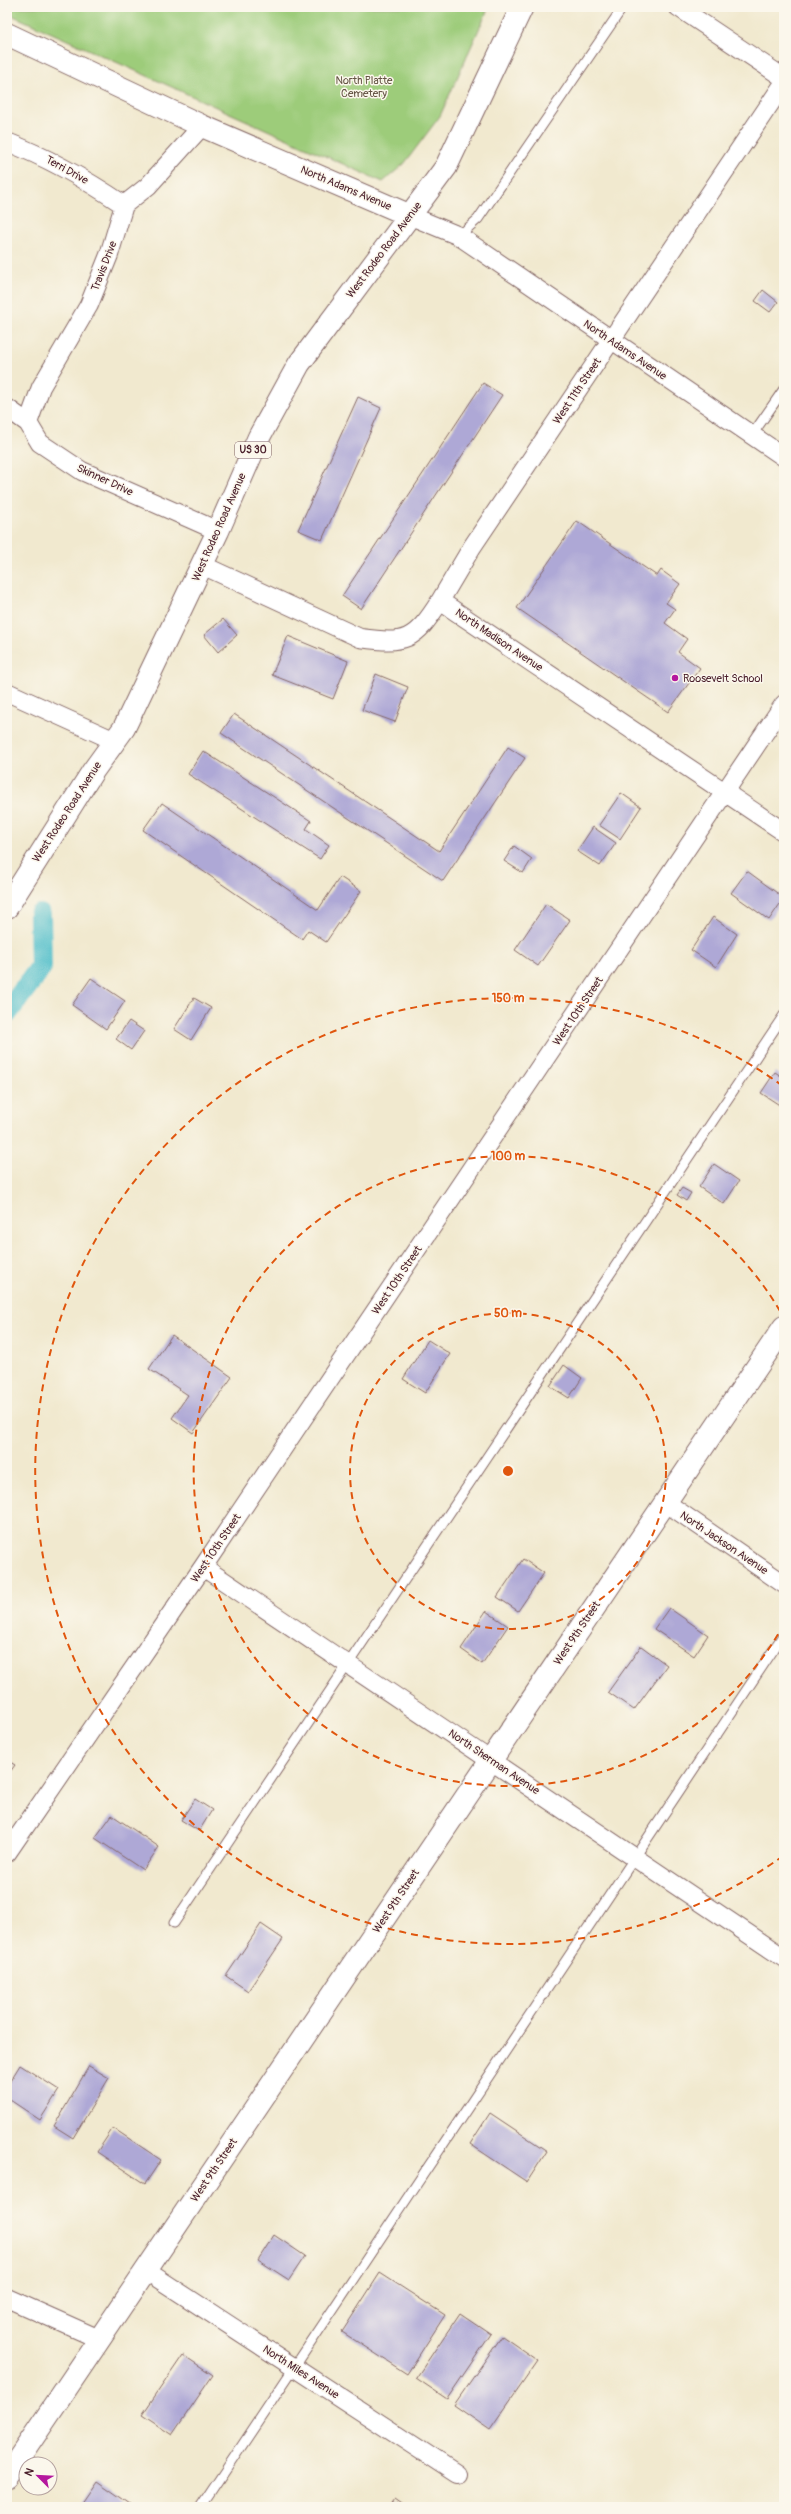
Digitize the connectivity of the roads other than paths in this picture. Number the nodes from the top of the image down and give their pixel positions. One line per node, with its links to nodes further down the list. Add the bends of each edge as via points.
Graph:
1 (522, 7): 10 (street, West Rodeo Road Avenue / US 30, via 446,167)
2 (623, 7): 11 (lane, via 478,219)
3 (678, 7): 5 (street)
4 (7, 34): 7 (street, North Adams Avenue)
5 (784, 78)
6 (784, 83): 12 (street, West 11th Street)
7 (202, 126): 9 (street, via 148,186); 10 (street, North Adams Avenue)
8 (7, 142): 9 (street, Terri Drive, via 36,153)
9 (124, 205): 15 (street, Travis Drive, via 109,255 88,305 41,387)
10 (411, 216): 11 (street, North Adams Avenue); 18 (street, West Rodeo Road Avenue / US 30, via 299,364 259,437)
11 (459, 236): 12 (street, North Adams Avenue)
12 (611, 340): 16 (street, North Adams Avenue); 20 (street, West 11th Street, via 472,547)
13 (784, 389): 16 (lane)
14 (7, 408): 15 (street, Skinner Drive)
15 (28, 423): 18 (street, Skinner Drive, via 40,443 82,471)
16 (752, 435): 17 (street, North Adams Avenue)
17 (784, 457)
18 (218, 531): 19 (street, West Rodeo Road Avenue / US 30)
19 (202, 565): 20 (street, via 360,638 388,642 409,638); 23 (street, West Rodeo Road Avenue / US 30, via 124,728)
20 (440, 601): 24 (street, North Madison Avenue)
21 (7, 692): 23 (street)
22 (784, 704): 24 (street, West 10th Street)
23 (115, 740): 26 (street, West Rodeo Road Avenue / US 30)
24 (725, 792): 25 (street, North Madison Avenue); 30 (street, West 10th Street)
25 (784, 832)
26 (7, 907)
27 (784, 1015): 33 (lane)
28 (784, 1327): 29 (street, West 9th Street)
29 (665, 1502): 31 (street, North Jackson Avenue); 34 (street, West 9th Street)
30 (204, 1566): 33 (street, North Sherman Avenue); 35 (street, West 10th Street)
31 (784, 1584)
32 (784, 1634): 36 (lane)
33 (348, 1663): 34 (street, North Sherman Avenue); 37 (lane)
34 (492, 1760): 36 (street, North Sherman Avenue); 39 (street, West 9th Street)
35 (7, 1853)
36 (635, 1857): 38 (street, North Sherman Avenue); 42 (lane)
37 (174, 1923)
38 (784, 1958)
39 (145, 2270): 41 (street, West 9th Street); 42 (street, North Miles Avenue)
40 (7, 2298): 41 (street)
41 (99, 2338): 44 (street, West 9th Street)
42 (296, 2369): 43 (street, North Miles Avenue); 45 (lane)
43 (457, 2474)
44 (7, 2476)
45 (201, 2507)

